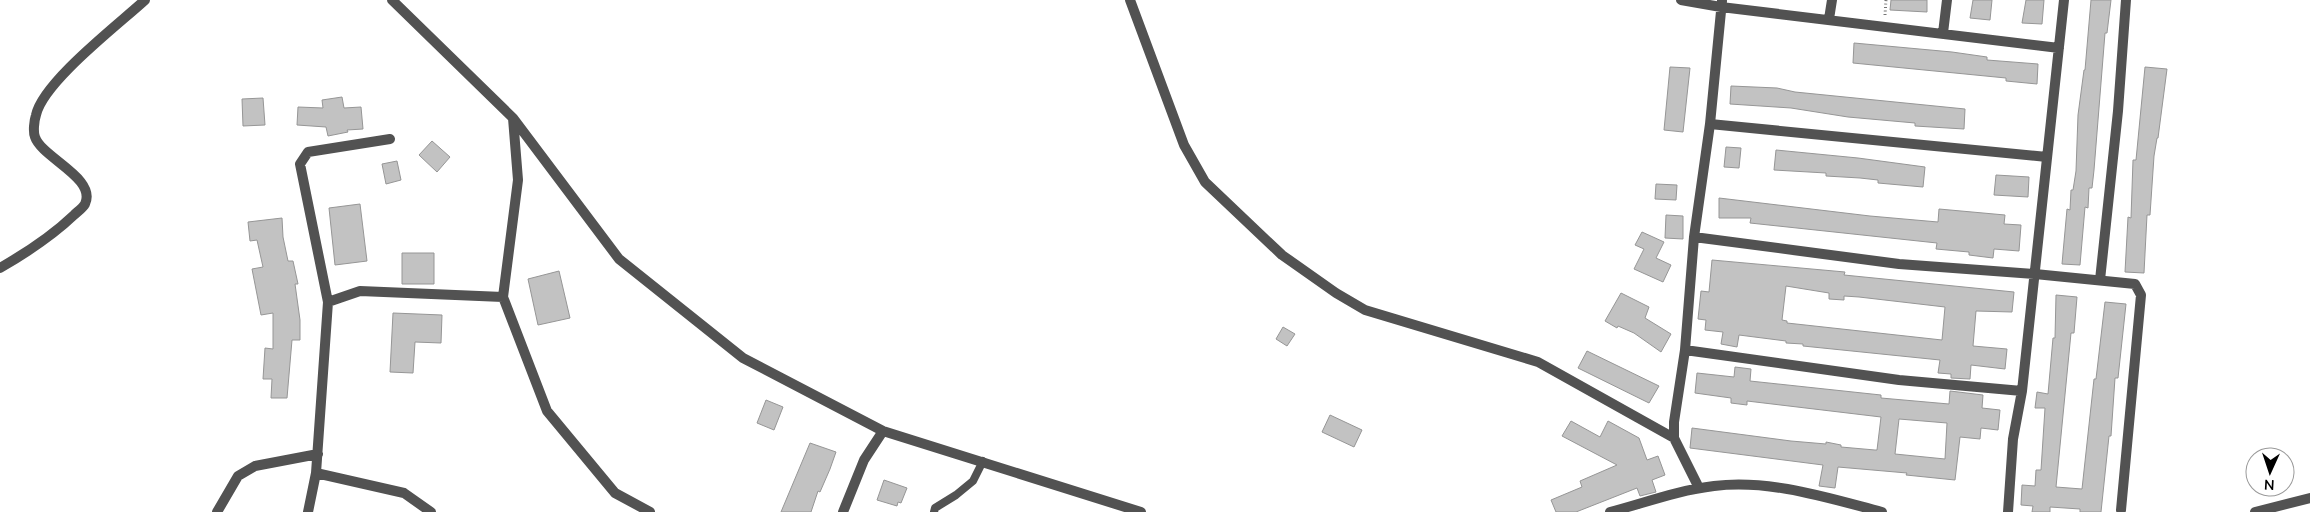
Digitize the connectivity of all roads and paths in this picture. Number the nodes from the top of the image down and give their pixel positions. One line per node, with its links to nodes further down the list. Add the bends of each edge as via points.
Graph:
1 (145, 0): 18 (street, via 68,68 35,116 37,141 81,182 86,192 85,204 64,224)
2 (392, 0): 13 (street)
3 (1130, 0): 26 (street, via 1184,145 1205,182 1282,255 1365,310 1538,362)
4 (1681, 0): 9 (street)
5 (1832, 0): 10 (street)
6 (1947, 0): 11 (street)
7 (2064, 0): 12 (street)
8 (2126, 0): 20 (street)
9 (1721, 3): 10 (street); 14 (street)
10 (1829, 18): 11 (street)
11 (1943, 33): 12 (street)
12 (2059, 48): 16 (street)
13 (513, 118): 21 (street, via 518,180); 25 (street, via 619,260 743,358)
14 (1710, 124): 16 (street); 17 (street)
15 (390, 139): 22 (street, via 308,152 300,164)
16 (2047, 157): 19 (street)
17 (1694, 237): 19 (street, via 1899,264); 23 (street)
18 (0, 268)
19 (2034, 274): 20 (street); 24 (street)
20 (2100, 280): 32 (street, via 2134,284 2141,295)
21 (503, 297): 22 (street, via 360,291); 36 (street, via 547,411 615,493)
22 (328, 302): 27 (street)
23 (1684, 350): 24 (street, via 1899,380); 26 (street)
24 (2022, 391): 42 (street, via 2013,439)
25 (883, 431): 28 (street); 37 (street, via 864,460)
26 (1674, 438): 30 (street)
27 (318, 454): 29 (street); 33 (street, via 255,466 244,472 238,476)
28 (983, 461): 38 (lane, via 973,481 935,508); 39 (street)
29 (316, 473): 34 (street); 35 (street, via 404,493)
30 (1700, 488): 40 (street); 41 (street, via 1770,487 1814,494)
31 (2310, 498): 43 (street)
32 (2121, 510)
33 (217, 512)
34 (308, 512)
35 (431, 512)
36 (650, 512)
37 (843, 512)
38 (934, 512)
39 (1141, 512)
40 (1610, 512)
41 (1882, 512)
42 (2008, 512)
43 (2255, 512)

